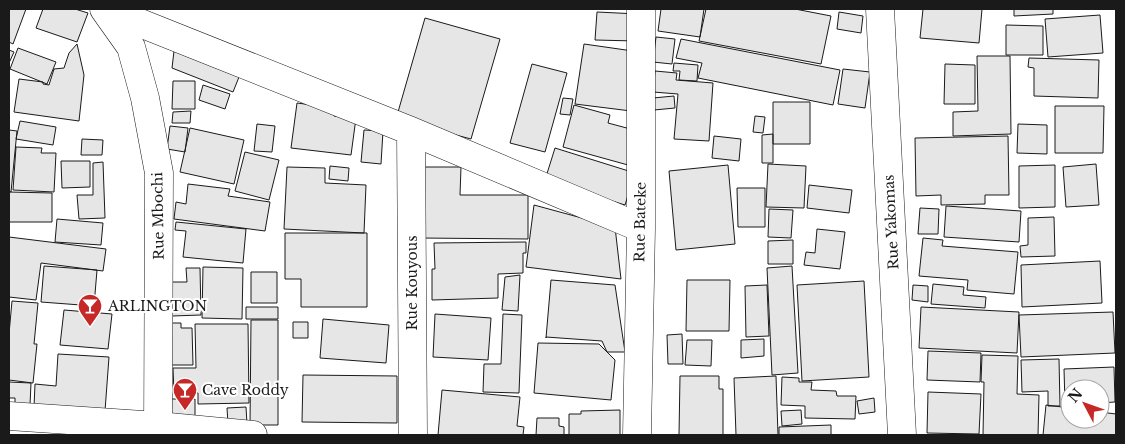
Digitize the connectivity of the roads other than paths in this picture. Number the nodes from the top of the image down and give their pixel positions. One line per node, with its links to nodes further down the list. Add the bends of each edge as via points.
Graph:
1 (104, 9): 4 (street); 7 (street, Rue Mbochi, via 131,47 145,98 158,173)
2 (641, 9): 5 (street, Rue Bateke)
3 (880, 9): 11 (street, Rue Yakomas)
4 (411, 131): 5 (street); 9 (street, Rue Kouyous)
5 (641, 228): 10 (street, Rue Bateke)
6 (9, 416): 7 (street)
7 (158, 431): 8 (street)
8 (253, 435)
9 (413, 435)
10 (637, 435)
11 (902, 435)

